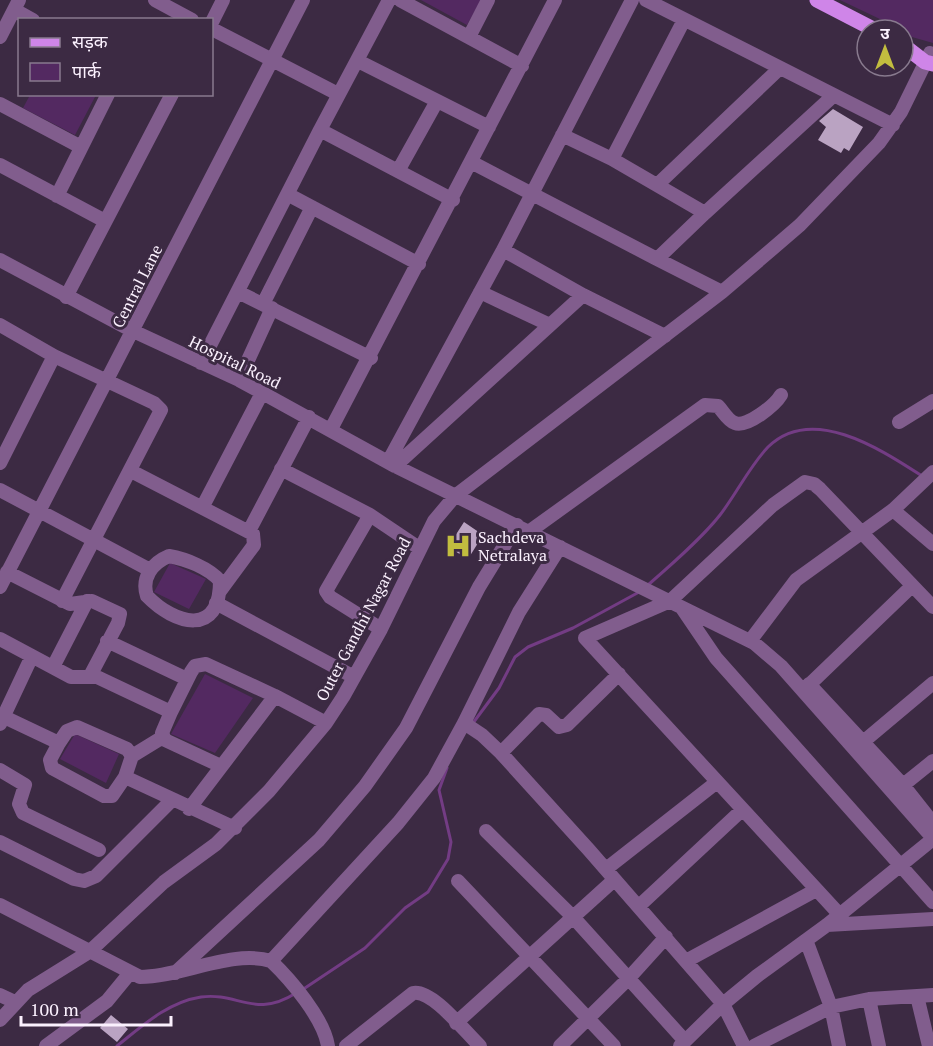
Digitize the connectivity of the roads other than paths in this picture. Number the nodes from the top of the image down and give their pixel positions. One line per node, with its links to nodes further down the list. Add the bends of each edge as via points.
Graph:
1 (155, 0): 13 (street)
2 (223, 0): 14 (street)
3 (303, 0): 22 (street, Central Lane)
4 (389, 0): 23 (street)
5 (400, 0): 19 (street)
6 (488, 0): 19 (street)
7 (555, 0): 24 (street)
8 (632, 0): 35 (street)
9 (646, 0): 15 (street)
10 (817, 0): 16 (main road)
11 (17, 5): 12 (street); 18 (street)
12 (31, 18)
13 (188, 18)
14 (213, 20)
15 (684, 20): 25 (street); 37 (street)
16 (855, 20)
17 (213, 30): 22 (street)
18 (0, 37)
19 (469, 37): 24 (street)
20 (915, 50): 21 (main road)
21 (930, 58): 32 (street, Outer Gandhi Nagar Road)
22 (273, 59): 26 (street); 61 (street, Central Lane)
23 (358, 61): 26 (street); 30 (street)
24 (522, 66): 33 (street)
25 (779, 69): 29 (street); 41 (street)
26 (338, 94): 34 (street)
27 (107, 96): 36 (street)
28 (171, 96): 48 (street)
29 (833, 96): 32 (street); 47 (street)
30 (437, 101): 33 (street); 40 (street)
31 (0, 104): 36 (street)
32 (893, 125): 55 (street, Outer Gandhi Nagar Road, via 828,198)
33 (489, 127): 38 (street)
34 (320, 130): 40 (street); 43 (street)
35 (562, 135): 37 (street); 42 (street)
36 (81, 147): 44 (street)
37 (612, 159): 41 (street)
38 (471, 162): 42 (street); 45 (street)
39 (0, 165): 44 (street)
40 (398, 171): 45 (street)
41 (657, 185): 47 (street)
42 (531, 192): 49 (street); 50 (street)
43 (289, 195): 46 (street); 53 (street)
44 (57, 196): 48 (street)
45 (453, 200): 52 (street)
46 (312, 207): 52 (street); 58 (street)
47 (705, 213): 50 (street)
48 (105, 221): 57 (street)
49 (503, 250): 54 (street); 56 (street)
50 (657, 259): 55 (street)
51 (0, 260): 57 (street, Hospital Road)
52 (419, 264): 64 (street)
53 (238, 292): 58 (street); 65 (street)
54 (480, 292): 60 (street); 76 (street)
55 (722, 292): 62 (street, Outer Gandhi Nagar Road)
56 (583, 295): 60 (street); 62 (street)
57 (66, 297): 61 (street, Hospital Road)
58 (267, 306): 64 (street); 67 (street)
59 (0, 325): 63 (street)
60 (550, 325): 76 (street)
61 (133, 330): 65 (street, Hospital Road); 66 (street, Central Lane)
62 (665, 336): 81 (street, Outer Gandhi Nagar Road)
63 (54, 356): 66 (street); 74 (street)
64 (370, 358): 73 (street)
65 (201, 363): 67 (street, Hospital Road)
66 (108, 380): 78 (street, via 161,410); 83 (street, Central Lane)
67 (239, 380): 68 (street, Hospital Road)
68 (262, 393): 71 (street, Hospital Road); 82 (street)
69 (781, 395): 86 (street, via 772,407 743,424 732,422 718,406 705,405)
70 (933, 401): 72 (street)
71 (309, 417): 73 (street, Hospital Road); 77 (street)
72 (899, 422)
73 (331, 429): 76 (street, Hospital Road)
74 (6, 433): 75 (street)
75 (0, 463)
76 (392, 464): 81 (street, Hospital Road)
77 (281, 469): 85 (street); 87 (street)
78 (130, 471): 82 (street); 89 (street)
79 (929, 477): 84 (street)
80 (0, 490): 83 (street)
81 (455, 496): 86 (street, Hospital Road); 92 (street, Outer Gandhi Nagar Road, via 434,521)
82 (202, 506): 87 (street)
83 (38, 510): 89 (street); 94 (street, Central Lane)
84 (893, 510): 88 (street); 90 (street)
85 (370, 515): 92 (street); 102 (street, via 326,591)
86 (523, 528): 91 (street, Hospital Road); 157 (street, via 479,588 406,728 365,786 319,840)
87 (249, 531): 97 (street, via 255,537 254,545)
88 (861, 534): 95 (street); 100 (street, via 814,484 805,482 773,505); 105 (street, via 796,580)
89 (92, 538): 93 (street); 99 (street)
90 (933, 544)
91 (560, 547): 100 (street, Hospital Road); 118 (street, via 519,612)
92 (419, 548): 102 (street, Outer Gandhi Nagar Road)
93 (150, 570): 97 (street, via 163,558 179,557 220,581); 97 (street, via 144,585 147,596 186,621 200,622 206,618)
94 (7, 572): 96 (street, Central Lane); 99 (street)
95 (912, 586): 101 (street); 113 (street)
96 (0, 587)
97 (218, 597): 110 (street)
98 (87, 600): 99 (street, via 70,604); 104 (street, via 120,614); 107 (street)
99 (62, 601)
100 (671, 601): 105 (street, Hospital Road); 108 (street, via 585,638); 139 (street, via 716,658)
101 (933, 607)
102 (381, 629): 110 (street, Outer Gandhi Nagar Road)
103 (0, 639): 106 (street)
104 (107, 641): 109 (street); 111 (street)
105 (752, 642): 113 (street, via 775,648); 129 (street, via 782,666)
106 (32, 656): 107 (street); 116 (street)
107 (52, 667): 109 (street, via 71,677)
108 (619, 674): 122 (street, via 567,725 559,728 546,715 539,714); 128 (street)
109 (90, 676): 115 (street)
110 (354, 677): 117 (street, Outer Gandhi Nagar Road)
111 (188, 679): 114 (street, via 195,666 206,664); 115 (street)
112 (933, 683): 120 (street)
113 (809, 685): 120 (street)
114 (275, 696): 117 (street); 125 (street)
115 (171, 712): 119 (street)
116 (1, 719): 121 (street)
117 (326, 723): 134 (street, Outer Gandhi Nagar Road)
118 (466, 725): 122 (street); 154 (street, via 412,807)
119 (163, 737): 123 (street); 125 (street)
120 (863, 742): 129 (street)
121 (59, 743): 123 (street, via 66,731 77,727 127,749); 127 (street, via 50,760 52,768 94,791 112,796)
122 (501, 753): 140 (street)
123 (132, 756): 127 (street)
124 (933, 761): 129 (street)
125 (221, 766): 131 (street)
126 (0, 770): 138 (street, via 25,785 19,804 23,813)
127 (125, 777): 130 (street)
128 (717, 782): 132 (street); 140 (street)
129 (898, 790): 133 (street); 136 (street)
130 (172, 800): 131 (street); 137 (street, via 89,880 74,879)
131 (189, 809): 134 (street)
132 (742, 810): 142 (street); 145 (street)
133 (933, 823)
134 (235, 828): 152 (street, Outer Gandhi Nagar Road, via 164,882)
135 (486, 831): 147 (street)
136 (933, 839): 139 (street)
137 (0, 842)
138 (99, 850)
139 (900, 866): 143 (street); 146 (street)
140 (610, 874): 145 (street); 147 (street)
141 (458, 881): 153 (street)
142 (816, 890): 146 (street); 155 (street)
143 (933, 902)
144 (0, 905): 152 (street)
145 (639, 906): 150 (street)
146 (840, 915): 149 (street)
147 (573, 917): 153 (street); 158 (street)
148 (933, 919): 149 (street)
149 (827, 925): 151 (street)
150 (666, 937): 155 (street); 158 (street)
151 (806, 940): 164 (street); 165 (street)
152 (89, 952): 156 (street); 163 (street, Outer Gandhi Nagar Road, via 39,982)
153 (532, 957): 166 (street); 168 (street)
154 (271, 961): 157 (street, via 246,958); 171 (street, via 311,1008)
155 (686, 961): 164 (street)
156 (130, 973): 157 (street, via 150,977); 170 (street, via 107,1001)
157 (176, 973)
158 (628, 979): 166 (street); 169 (street)
159 (0, 995): 163 (street)
160 (933, 995): 161 (street)
161 (917, 996): 162 (street); 180 (street)
162 (869, 999): 165 (street); 179 (street)
163 (15, 1002): 167 (street, Outer Gandhi Nagar Road)
164 (723, 1004): 169 (street); 176 (street)
165 (831, 1007): 177 (street); 178 (street)
166 (587, 1018): 174 (street); 175 (street)
167 (0, 1020)
168 (456, 1023): 172 (street, via 425,993 413,993); 173 (street)
169 (682, 1044)
170 (46, 1046)
171 (328, 1046)
172 (346, 1046)
173 (478, 1046)
174 (560, 1046)
175 (614, 1046)
176 (744, 1046)
177 (754, 1046)
178 (839, 1046)
179 (879, 1046)
180 (929, 1046)

